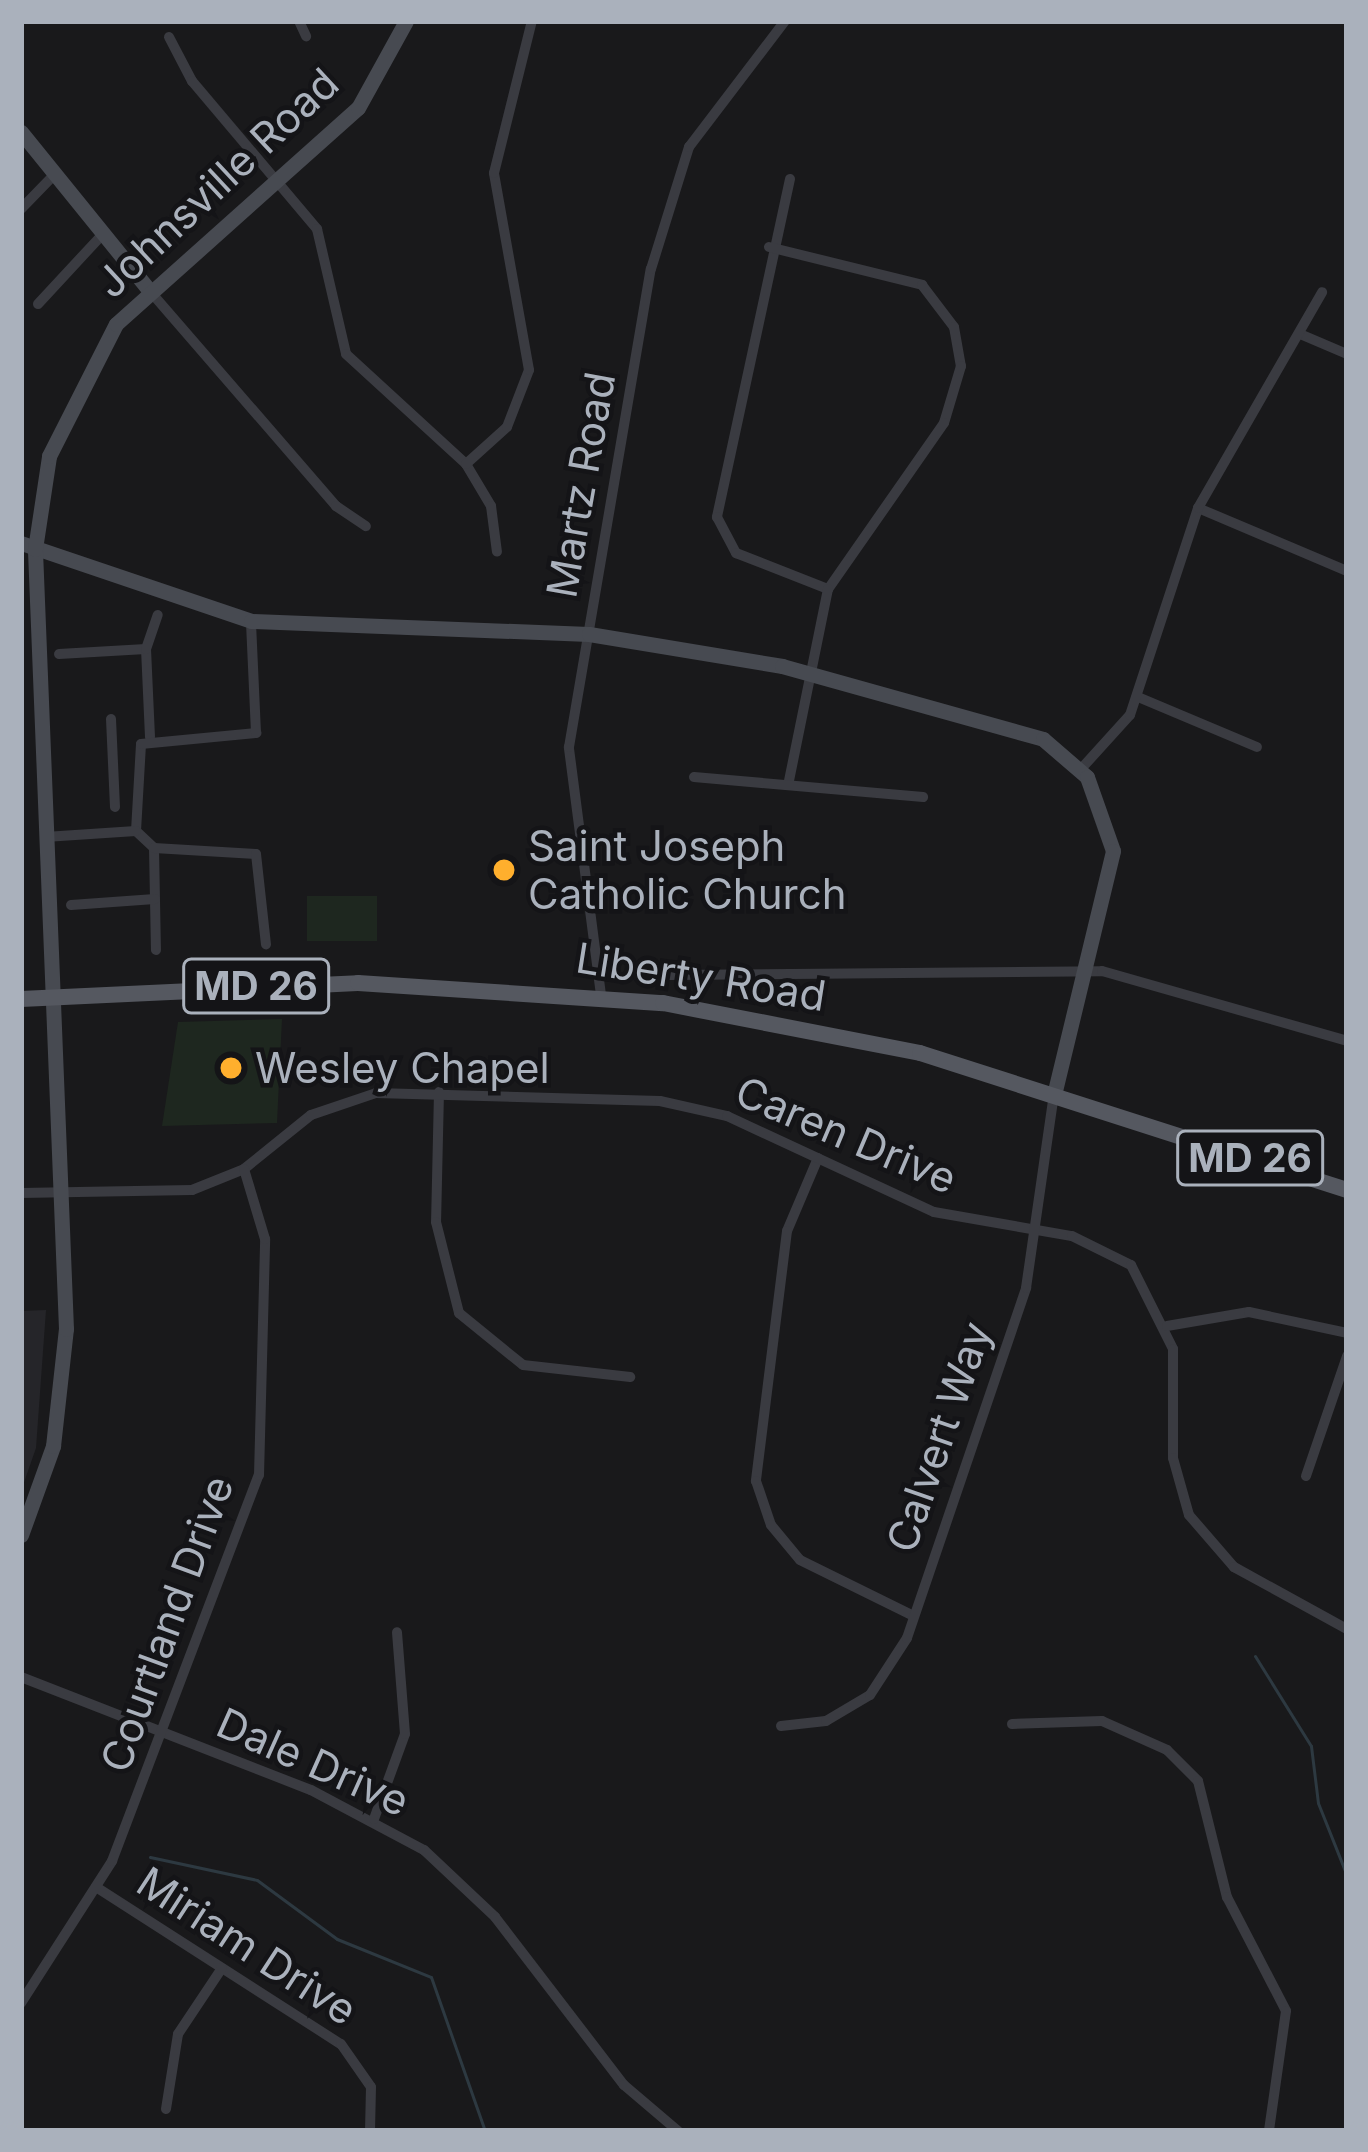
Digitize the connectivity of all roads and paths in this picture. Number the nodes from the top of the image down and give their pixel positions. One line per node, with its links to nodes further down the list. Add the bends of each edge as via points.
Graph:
1 (299, 21): 5 (street)
2 (406, 21): 10 (street, Johnsville Road, via 358,108)
3 (532, 21): 19 (street, via 494,173 529,370 507,427)
4 (785, 21): 28 (street, Martz Road, via 701,129 670,190)
5 (306, 36)
6 (169, 38): 10 (street, via 192,81)
7 (21, 132): 8 (street)
8 (54, 175): 11 (street); 12 (street)
9 (790, 179): 13 (street)
10 (278, 180): 14 (street, Johnsville Road); 19 (street, via 323,242 353,365)
11 (21, 209)
12 (102, 235): 14 (street); 16 (street)
13 (769, 247): 25 (street, via 717,517 736,553); 25 (street, via 922,285 959,348 944,423)
14 (149, 290): 21 (street, via 336,506); 22 (street, Johnsville Road, via 68,400)
15 (1322, 292): 17 (street)
16 (38, 304)
17 (1300, 334): 18 (street); 20 (street)
18 (1347, 354)
19 (466, 464): 23 (street, via 491,506)
20 (1198, 508): 24 (street); 32 (street)
21 (366, 526)
22 (28, 546): 27 (street); 44 (street, Johnsville Road)
23 (497, 552)
24 (1347, 571)
25 (828, 589): 31 (street)
26 (158, 615): 29 (street)
27 (251, 621): 28 (street); 34 (street, via 256,733)
28 (589, 634): 31 (street); 52 (street, Martz Road, via 567,771)
29 (146, 649): 30 (street); 34 (street)
30 (59, 654)
31 (808, 672): 38 (street, via 1026,731); 40 (street)
32 (1138, 698): 35 (street); 38 (street)
33 (111, 719): 37 (street)
34 (149, 737): 36 (street)
35 (1256, 747)
36 (136, 767): 37 (street); 43 (street)
37 (113, 768): 42 (street)
38 (1081, 769): 50 (street, via 1113,850)
39 (694, 777): 40 (street)
40 (788, 784): 41 (street)
41 (923, 797)
42 (115, 807)
43 (136, 831): 44 (street); 45 (street)
44 (42, 837): 53 (street, Johnsville Road)
45 (154, 848): 46 (street); 48 (street, via 256,854)
46 (154, 899): 47 (street); 49 (street)
47 (71, 905)
48 (266, 944)
49 (156, 950)
50 (1090, 971): 51 (street); 55 (street); 57 (street)
51 (668, 975)
52 (601, 995): 53 (main road, Liberty Road / MD 26, via 358,983); 57 (main road, Liberty Road / MD 26, via 842,1034)
53 (48, 998): 54 (main road, Liberty Road / MD 26); 61 (street, Johnsville Road)
54 (21, 999)
55 (1347, 1041)
56 (439, 1092): 58 (street, Caren Drive, via 683,1105); 59 (street, Caren Drive, via 340,1100); 67 (street, via 436,1222 459,1313 523,1365)
57 (1054, 1094): 60 (main road, Liberty Road / MD 26); 63 (street, Calvert Way)
58 (818, 1158): 63 (street, Caren Drive, via 934,1212); 71 (street, via 787,1231 756,1481 800,1560)
59 (244, 1169): 61 (street, Caren Drive, via 180,1193); 77 (street, Courtland Drive, via 265,1239 259,1475)
60 (1347, 1190)
61 (60, 1192): 62 (street, Caren Drive); 69 (street, Johnsville Road, via 60,1416)
62 (21, 1193)
63 (1030, 1232): 64 (street, Caren Drive, via 1114,1252); 71 (street, Calvert Way, via 1023,1299)
64 (1167, 1326): 65 (street, via 1250,1312); 72 (street, via 1173,1458 1189,1515 1234,1568)
65 (1347, 1333)
66 (1347, 1356): 68 (street)
67 (630, 1377)
68 (1306, 1476)
69 (21, 1534)
70 (1347, 1607): 72 (street)
71 (912, 1615): 76 (street, Calvert Way, via 869,1696 826,1721)
72 (1342, 1626)
73 (398, 1632): 78 (street, via 405,1734)
74 (21, 1677): 77 (street, Dale Drive)
75 (1012, 1724): 85 (street, via 1102,1721 1167,1750 1198,1781 1227,1898 1286,2011)
76 (781, 1726)
77 (164, 1732): 78 (street, Dale Drive); 79 (street, Courtland Drive)
78 (374, 1820): 84 (street, Dale Drive, via 479,1900 624,2085)
79 (95, 1887): 80 (street, Miriam Drive); 81 (street, Courtland Drive)
80 (222, 1968): 82 (street, via 178,2034); 83 (street, Miriam Drive, via 357,2059 375,2102)
81 (21, 2003)
82 (166, 2109)
83 (370, 2131)
84 (678, 2131)
85 (1268, 2131)

